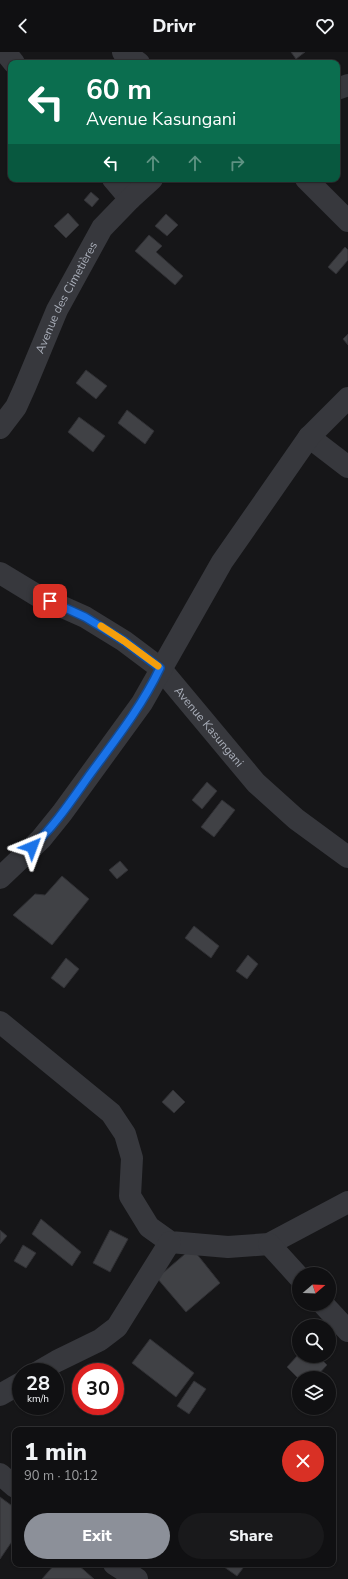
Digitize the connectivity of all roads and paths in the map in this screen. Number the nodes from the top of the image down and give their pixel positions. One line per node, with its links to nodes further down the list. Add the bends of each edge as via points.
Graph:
1 (123, 52): 2 (street)
2 (135, 60)
3 (116, 182): 6 (street)
4 (149, 182): 6 (street, Avenue des Cimetières)
5 (309, 182): 7 (street)
6 (130, 199): 9 (street, Avenue des Cimetières, via 102,228 57,310 16,407)
7 (348, 221)
8 (348, 398): 10 (street)
9 (0, 428)
10 (309, 437): 11 (street); 13 (street, via 222,562)
11 (348, 467)
12 (0, 573): 13 (street, Avenue Kasungani, via 38,596 85,617 124,641)
13 (160, 668): 14 (street, Avenue Kasungani, via 256,783 296,819); 15 (street, via 142,702 62,813 41,839)
14 (348, 857)
15 (0, 878)
16 (0, 1022): 18 (street, via 111,1113 125,1134 132,1158 130,1196 149,1228)
17 (348, 1202): 19 (street)
18 (170, 1242): 19 (street, via 228,1247); 23 (street, via 117,1327 100,1340)
19 (269, 1244): 20 (street)
20 (292, 1269)
21 (329, 1311): 22 (street)
22 (348, 1331)
23 (54, 1363)
24 (12, 1388): 25 (street)
25 (0, 1395)
26 (0, 1474): 27 (street)
27 (12, 1484)
28 (119, 1567): 29 (street)
29 (137, 1579)

